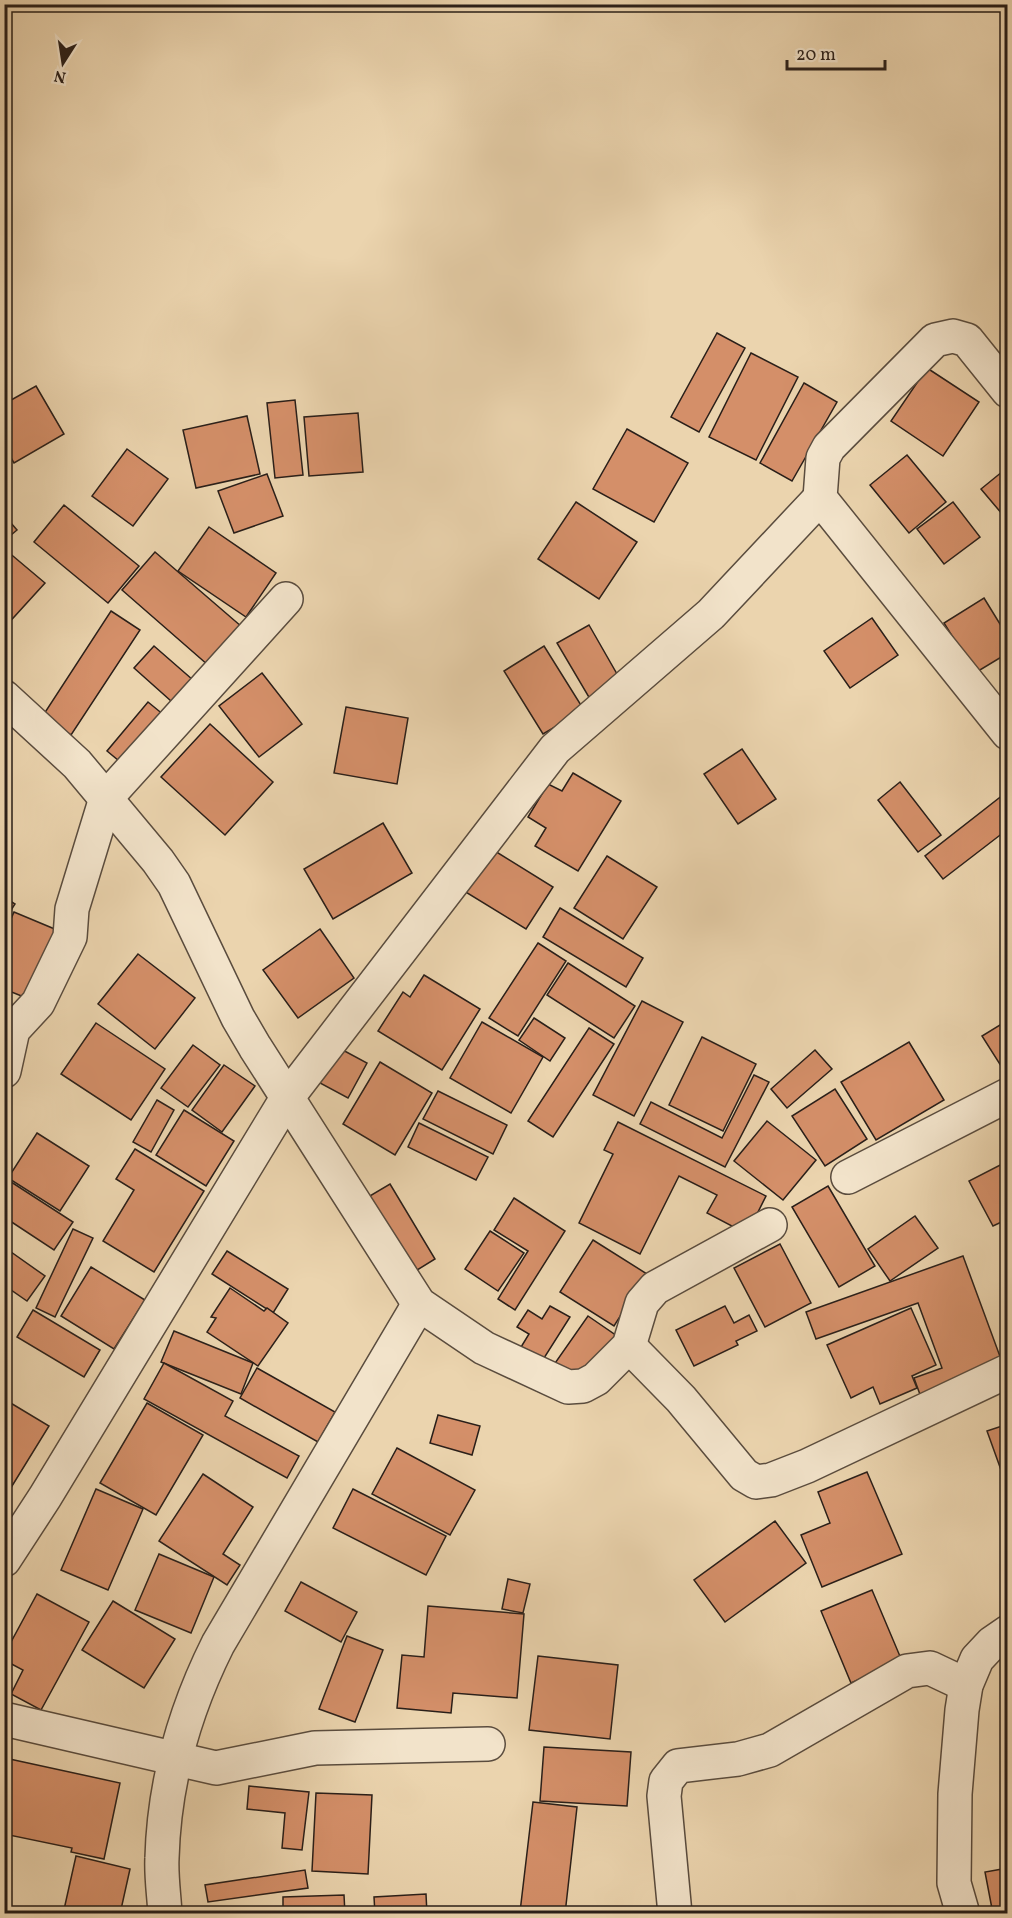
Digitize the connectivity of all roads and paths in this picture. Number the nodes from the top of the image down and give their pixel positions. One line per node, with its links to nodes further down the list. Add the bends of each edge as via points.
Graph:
1 (1008, 391): 2 (street, via 967,340 953,336 935,340 829,447 822,458)
2 (820, 498): 5 (street); 9 (street, via 711,614 555,749)
3 (286, 599): 6 (street)
4 (4, 697): 6 (street, via 78,764)
5 (1008, 733)
6 (106, 798): 7 (street, via 72,909 70,938 38,1003 13,1029); 9 (street, via 174,884 238,1018)
7 (4, 1071)
8 (1008, 1095): 10 (street)
9 (287, 1098): 12 (street); 15 (street)
10 (848, 1177)
11 (770, 1225): 13 (street, via 655,1288 642,1303)
12 (419, 1304): 13 (street, via 484,1348 568,1387 583,1386 596,1379); 20 (street, via 218,1644 199,1681)
13 (629, 1346): 14 (street, via 681,1399 744,1474 756,1482 807,1466)
14 (1008, 1371)
15 (4, 1560)
16 (1008, 1632): 17 (street, via 977,1659)
17 (966, 1685): 22 (street, via 930,1668 907,1671 770,1750 738,1759 678,1766 666,1781 664,1796); 23 (street, via 955,1794 954,1883)
18 (4, 1719): 20 (street)
19 (488, 1744): 20 (street, via 315,1748 216,1768)
20 (175, 1758): 21 (street, via 162,1858)
21 (165, 1914)
22 (675, 1914)
23 (963, 1914)

